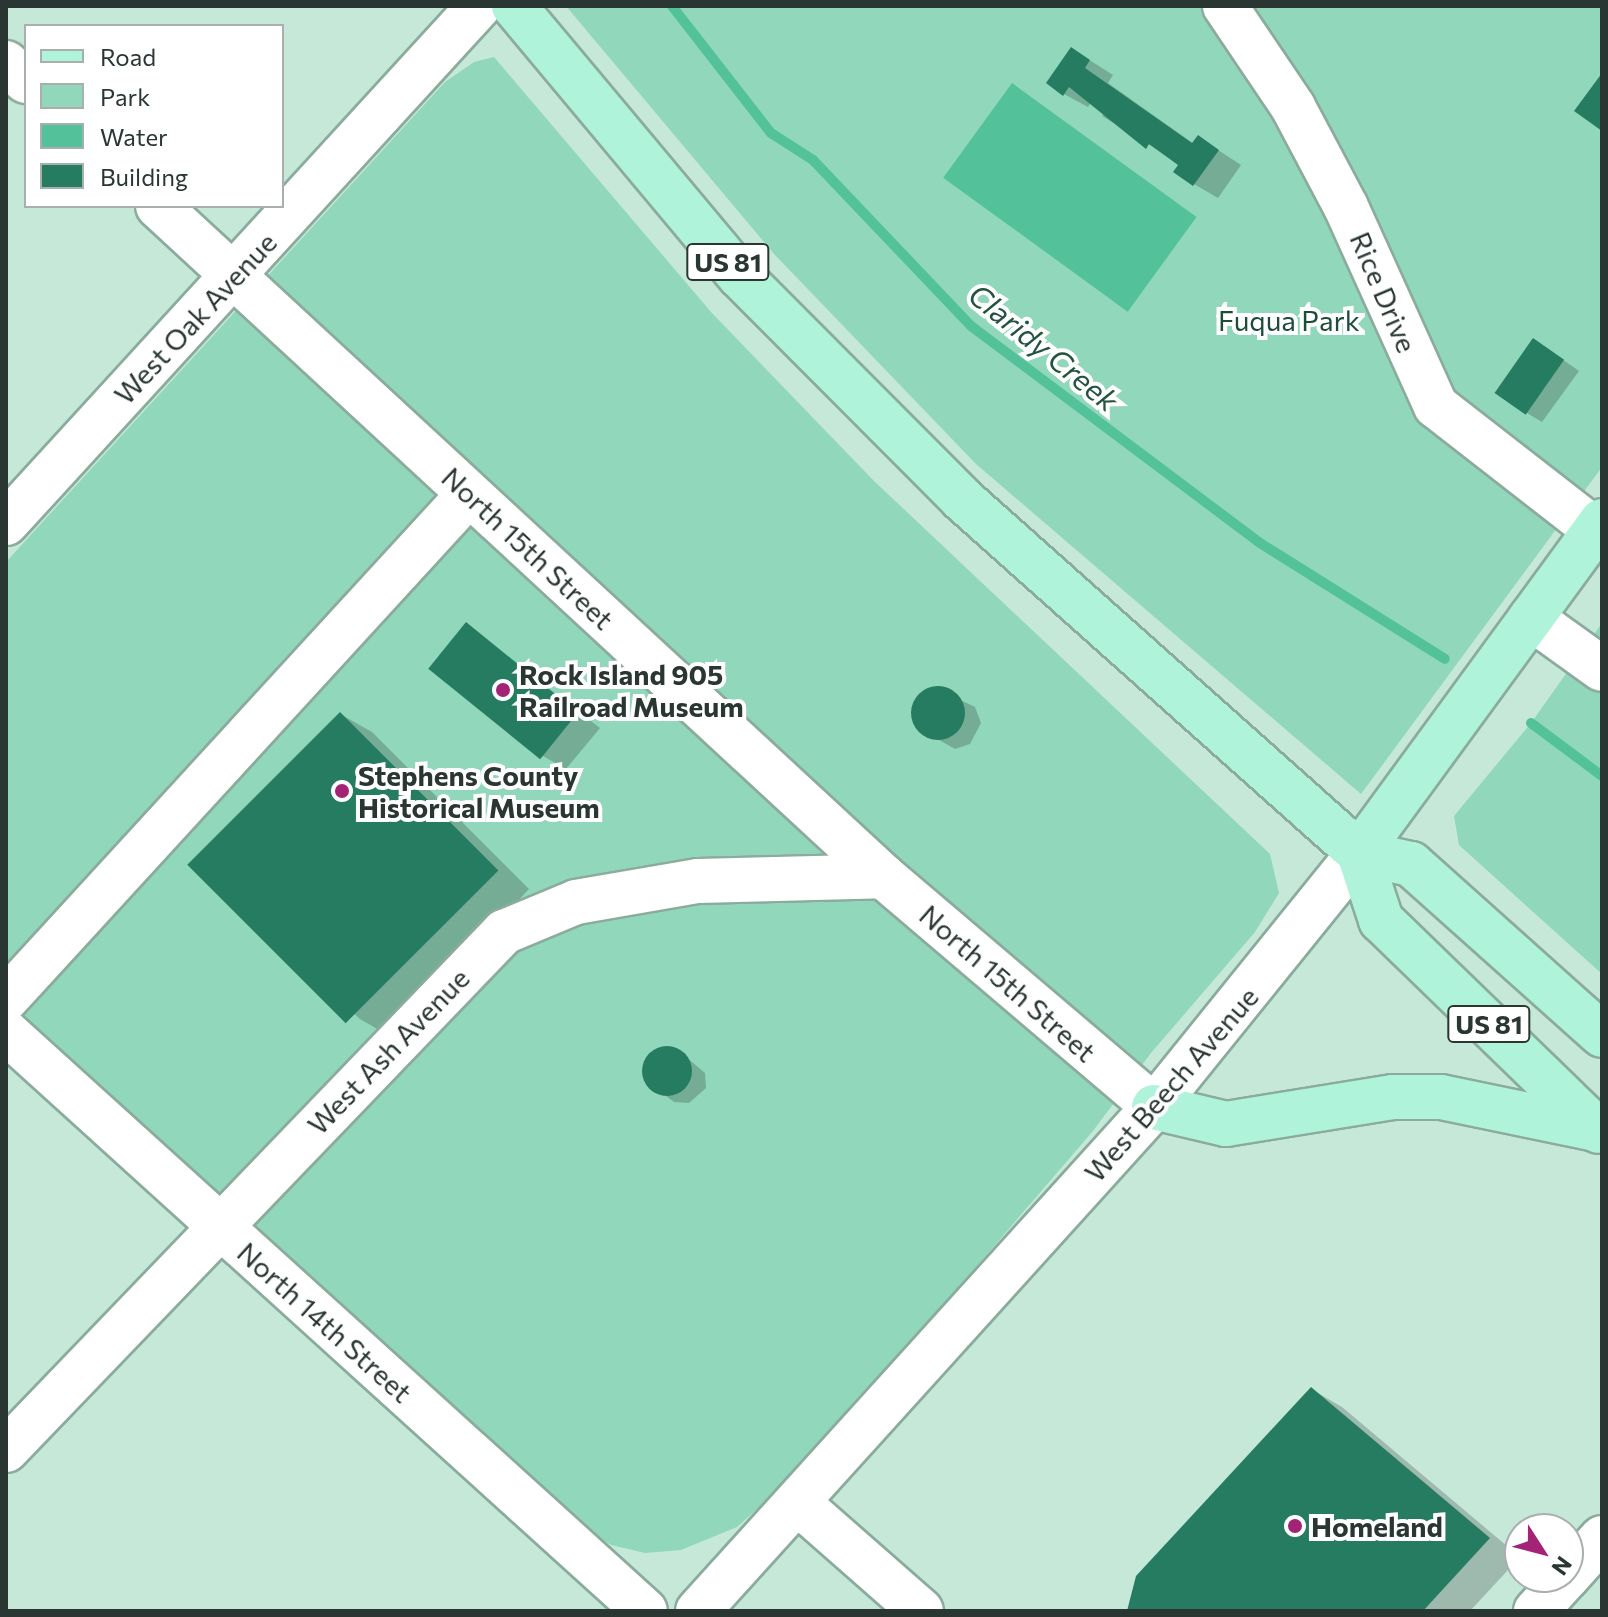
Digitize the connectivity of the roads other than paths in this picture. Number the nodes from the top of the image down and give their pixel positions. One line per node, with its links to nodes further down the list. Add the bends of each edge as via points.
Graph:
1 (479, 6): 5 (street, West Oak Avenue)
2 (514, 6): 11 (main road, US 81, via 740,276 863,401 962,499)
3 (1225, 6): 8 (street, Rice Drive, via 1293,107 1352,218 1436,406)
4 (160, 208): 5 (street, North 15th Street)
5 (234, 277): 6 (street, North 15th Street); 7 (street, West Oak Avenue)
6 (469, 494): 12 (street, North 15th Street); 13 (street)
7 (6, 523)
8 (1599, 526): 9 (main road, West Beech Avenue)
9 (1531, 618): 10 (street); 11 (main road, West Beech Avenue)
10 (1602, 669)
11 (1359, 853): 15 (main road, US 81, via 1411,864); 16 (street, West Beech Avenue); 17 (main road, US 81, via 1381,920)
12 (883, 876): 16 (street, North 15th Street); 18 (street, West Ash Avenue, via 698,881 576,902 504,932)
13 (6, 999)
14 (6, 1032): 18 (street, North 14th Street)
15 (1602, 1035)
16 (1154, 1107): 17 (main road, via 1226,1124 1393,1097 1441,1097); 20 (street, West Beech Avenue)
17 (1599, 1132)
18 (217, 1226): 19 (street, West Ash Avenue); 24 (street, North 14th Street)
19 (6, 1450)
20 (797, 1502): 25 (street, West Beech Avenue); 26 (street)
21 (1602, 1538): 22 (street)
22 (1584, 1558)
23 (1552, 1593): 27 (street)
24 (645, 1611)
25 (698, 1611)
26 (921, 1611)
27 (1536, 1611)

